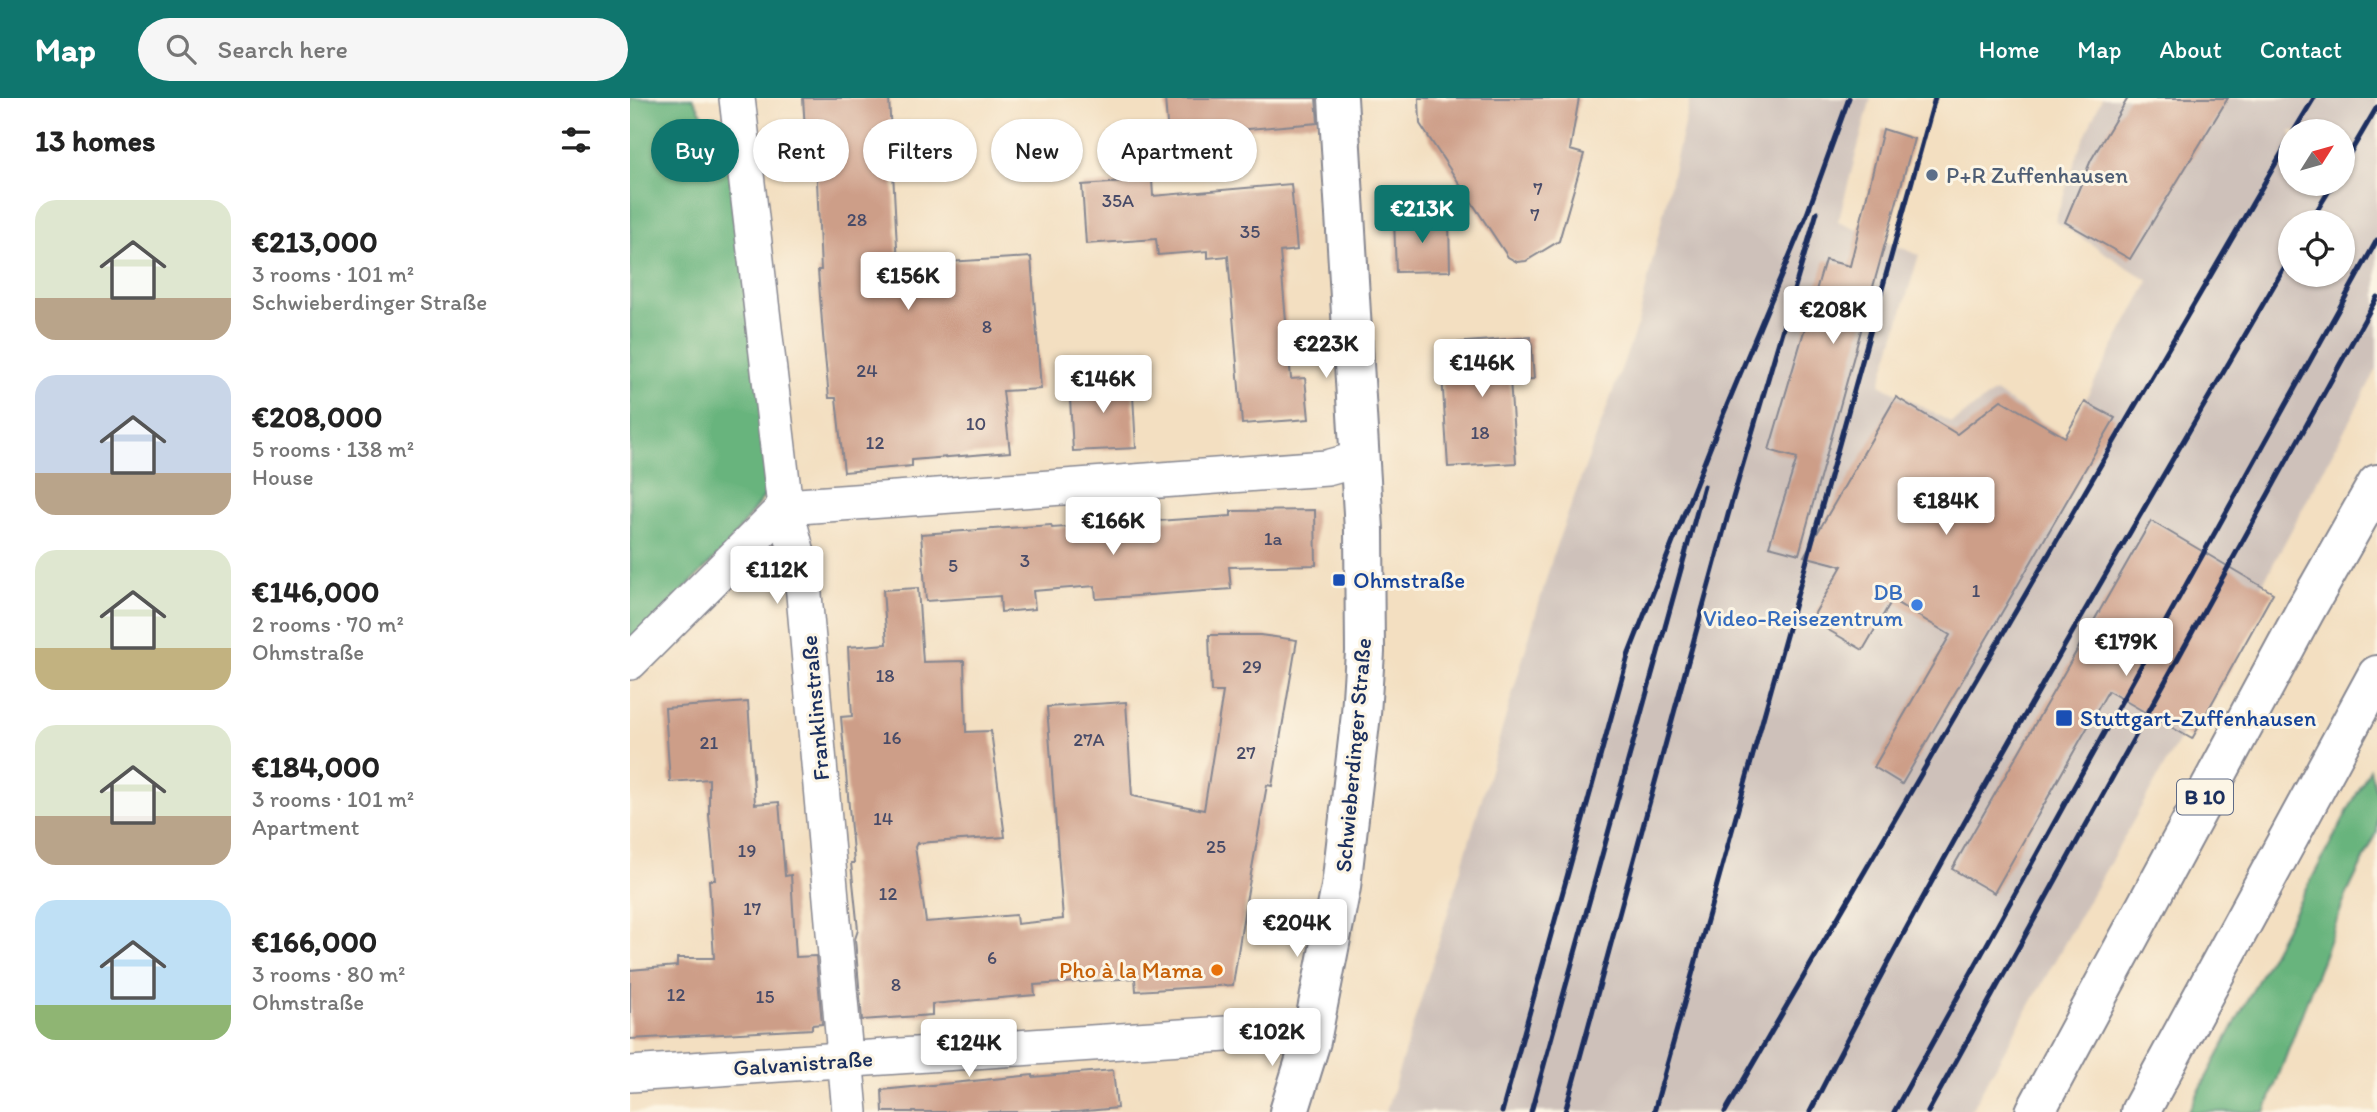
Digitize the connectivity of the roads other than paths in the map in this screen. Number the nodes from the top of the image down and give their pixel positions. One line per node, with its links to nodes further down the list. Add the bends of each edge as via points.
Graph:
1 (714, 98): 4 (street)
2 (737, 98): 4 (street, Franklinstraße)
3 (1338, 98): 5 (main road, Schwieberdinger Straße)
4 (744, 158): 7 (street, Franklinstraße)
5 (1360, 459): 7 (street, via 1320,469); 10 (main road, Schwieberdinger Straße, via 1365,652 1361,714 1341,887)
6 (2377, 484): 15 (main road, B 10)
7 (785, 507): 8 (street); 11 (street, Franklinstraße, via 802,572)
8 (630, 662)
9 (2377, 675): 16 (main road)
10 (1311, 1041): 11 (street, Galvanistraße, via 1256,1032); 14 (main road, Schwieberdinger Straße)
11 (847, 1060): 12 (street, Galvanistraße); 13 (street, Franklinstraße)
12 (630, 1074)
13 (850, 1112)
14 (1289, 1112)
15 (2035, 1112)
16 (2140, 1112)

